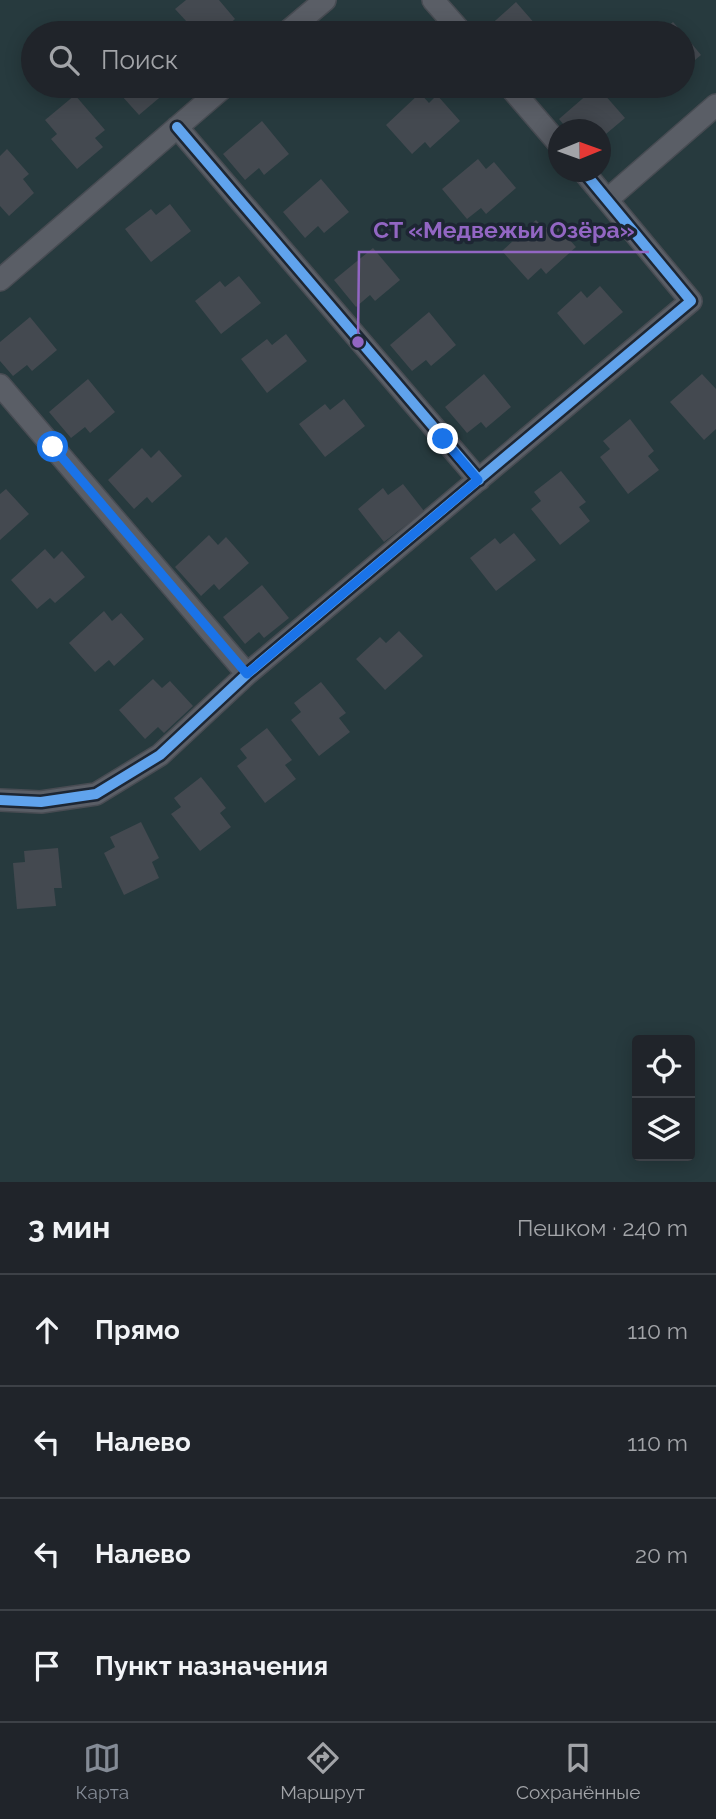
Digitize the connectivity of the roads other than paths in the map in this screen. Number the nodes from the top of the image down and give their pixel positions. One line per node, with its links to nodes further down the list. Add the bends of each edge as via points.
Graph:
1 (325, 0): 3 (street)
2 (433, 0): 4 (street)
3 (300, 21)
4 (452, 21)
5 (211, 98): 8 (street)
6 (519, 98): 9 (street)
7 (716, 105): 11 (street)
8 (177, 127): 12 (street); 14 (street)
9 (548, 131)
10 (593, 182): 11 (street)
11 (608, 199): 14 (street, via 691,301)
12 (0, 280)
13 (0, 385): 15 (street)
14 (478, 480): 15 (street)
15 (247, 674): 16 (street, via 160,755 96,794 41,802)
16 (0, 800)

